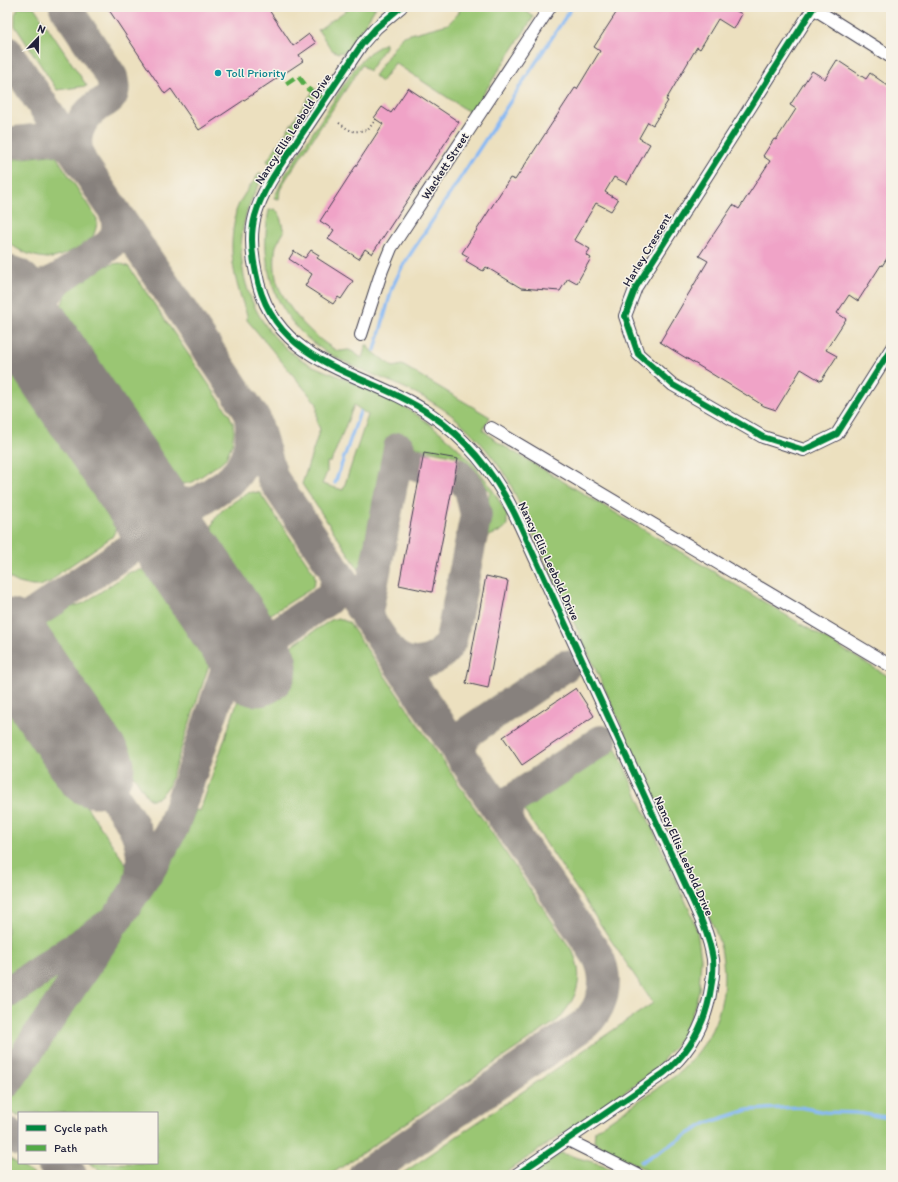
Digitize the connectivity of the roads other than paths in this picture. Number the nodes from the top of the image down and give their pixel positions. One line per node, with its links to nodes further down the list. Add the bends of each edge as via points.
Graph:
1 (401, 7): 9 (street, Nancy Ellis Leebold Drive, via 362,44 266,188 253,227 255,270 267,310 295,343 322,361 396,394 430,414 452,430 501,488 518,519 704,926 713,955 713,977 707,1010 695,1038 685,1053 664,1073)
2 (550, 7): 5 (street, Wackett Street, via 391,248)
3 (813, 8): 4 (street, Harley Crescent); 6 (street, Harley Crescent, via 636,287 626,316 638,354 673,385 763,437 804,450 837,434)
4 (891, 57)
5 (361, 336)
6 (891, 349)
7 (491, 428): 8 (street)
8 (891, 666)
9 (568, 1140): 10 (street, Nancy Ellis Leebold Drive); 11 (street)
10 (516, 1175)
11 (638, 1175)

